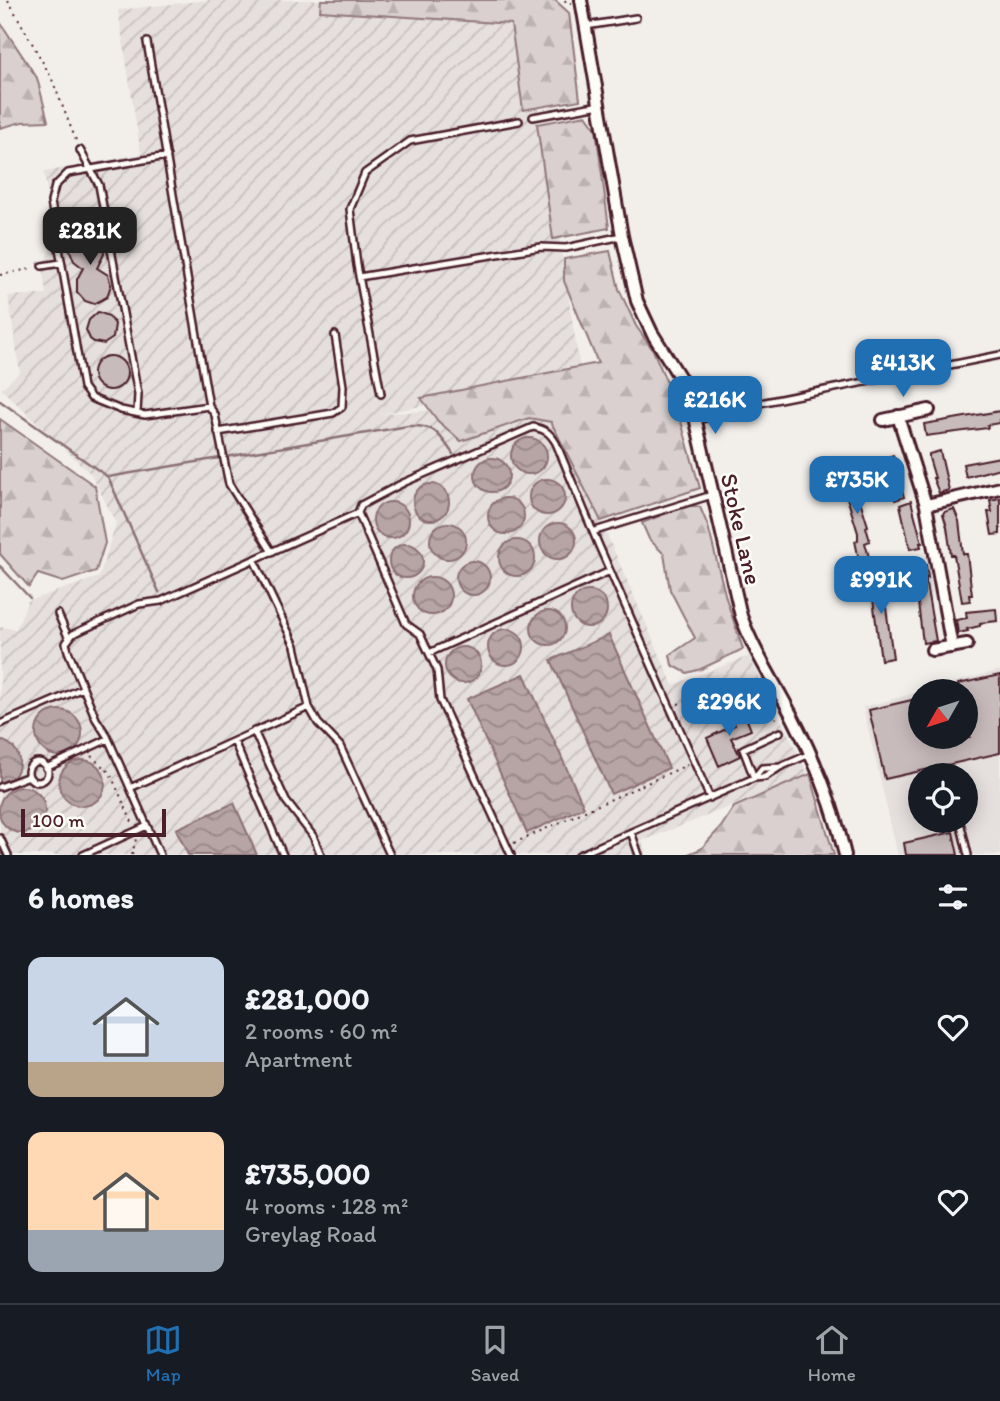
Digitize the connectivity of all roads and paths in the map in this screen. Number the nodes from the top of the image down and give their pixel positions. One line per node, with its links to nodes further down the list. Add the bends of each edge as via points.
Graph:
1 (8, 0): 9 (path, via 51,77)
2 (581, 0): 4 (street, Stoke Lane)
3 (636, 18): 4 (lane)
4 (586, 26): 6 (street, Stoke Lane)
5 (147, 42): 10 (lane)
6 (600, 105): 7 (lane); 12 (street, Stoke Lane)
7 (533, 117)
8 (519, 121): 16 (lane, via 410,141 365,173 350,209)
9 (79, 150): 11 (lane)
10 (167, 156): 11 (lane); 20 (lane)
11 (90, 169): 13 (lane, via 68,173 55,186 51,202); 22 (lane, via 99,185 138,394)
12 (622, 236): 16 (lane); 25 (street, Stoke Lane, via 636,300 682,381)
13 (61, 263): 14 (lane); 22 (lane, via 83,387 91,398)
14 (42, 266): 15 (path)
15 (0, 275)
16 (359, 277): 19 (lane)
17 (335, 335): 26 (lane, via 342,407 333,413)
18 (1000, 355): 25 (lane, via 740,407)
19 (381, 394)
20 (209, 406): 22 (lane); 26 (lane)
21 (929, 410): 23 (street)
22 (137, 413)
23 (898, 416): 24 (street); 29 (street)
24 (883, 419)
25 (695, 422): 28 (street, Stoke Lane)
26 (218, 432): 32 (lane, via 229,484)
27 (1000, 488): 29 (street)
28 (712, 495): 31 (lane); 52 (street, Stoke Lane, via 734,594 751,642)
29 (926, 505): 38 (street)
30 (358, 513): 31 (lane, via 361,505 392,489 533,427 550,433 556,443); 32 (lane); 40 (lane, via 406,624 420,635)
31 (594, 531): 34 (lane)
32 (272, 551): 33 (lane)
33 (254, 560): 36 (lane, via 161,601 139,604); 42 (lane, via 295,646)
34 (610, 571): 40 (lane); 43 (lane)
35 (58, 614): 36 (lane)
36 (69, 639): 41 (lane, via 68,651)
37 (967, 644): 38 (street)
38 (951, 647): 39 (street)
39 (932, 650)
40 (429, 653): 65 (lane, via 437,670 440,700)
41 (83, 688): 45 (lane); 48 (lane)
42 (309, 707): 46 (lane); 73 (lane, via 340,746)
43 (671, 707): 44 (path, via 725,688 768,702); 51 (lane)
44 (776, 719)
45 (0, 724)
46 (254, 732): 49 (lane); 72 (lane, via 286,801 313,836)
47 (780, 732): 56 (lane, via 743,749)
48 (108, 739): 50 (lane); 57 (lane)
49 (234, 741): 57 (lane); 71 (lane)
50 (84, 751): 54 (lane); 61 (path, via 110,773)
51 (692, 754): 59 (lane); 65 (path, via 690,764)
52 (810, 754): 53 (lane); 77 (street, Stoke Lane)
53 (780, 766): 56 (lane, via 765,777); 56 (lane, via 762,768)
54 (46, 768): 55 (lane, via 35,763); 55 (lane, via 42,781)
55 (29, 776): 58 (lane)
56 (754, 778): 59 (lane)
57 (130, 788): 60 (lane)
58 (2, 789)
59 (710, 798): 62 (lane)
60 (147, 826): 61 (lane); 66 (lane)
61 (136, 831): 68 (lane); 69 (path)
62 (631, 832): 75 (lane); 76 (lane)
63 (963, 833): 78 (lane)
64 (0, 838): 67 (lane)
65 (507, 846): 74 (lane)
66 (159, 853): 70 (lane)
67 (8, 855)
68 (83, 855)
69 (132, 855)
70 (149, 855)
71 (283, 855)
72 (321, 855)
73 (390, 855)
74 (510, 855)
75 (579, 855)
76 (639, 855)
77 (845, 855)
78 (968, 855)

